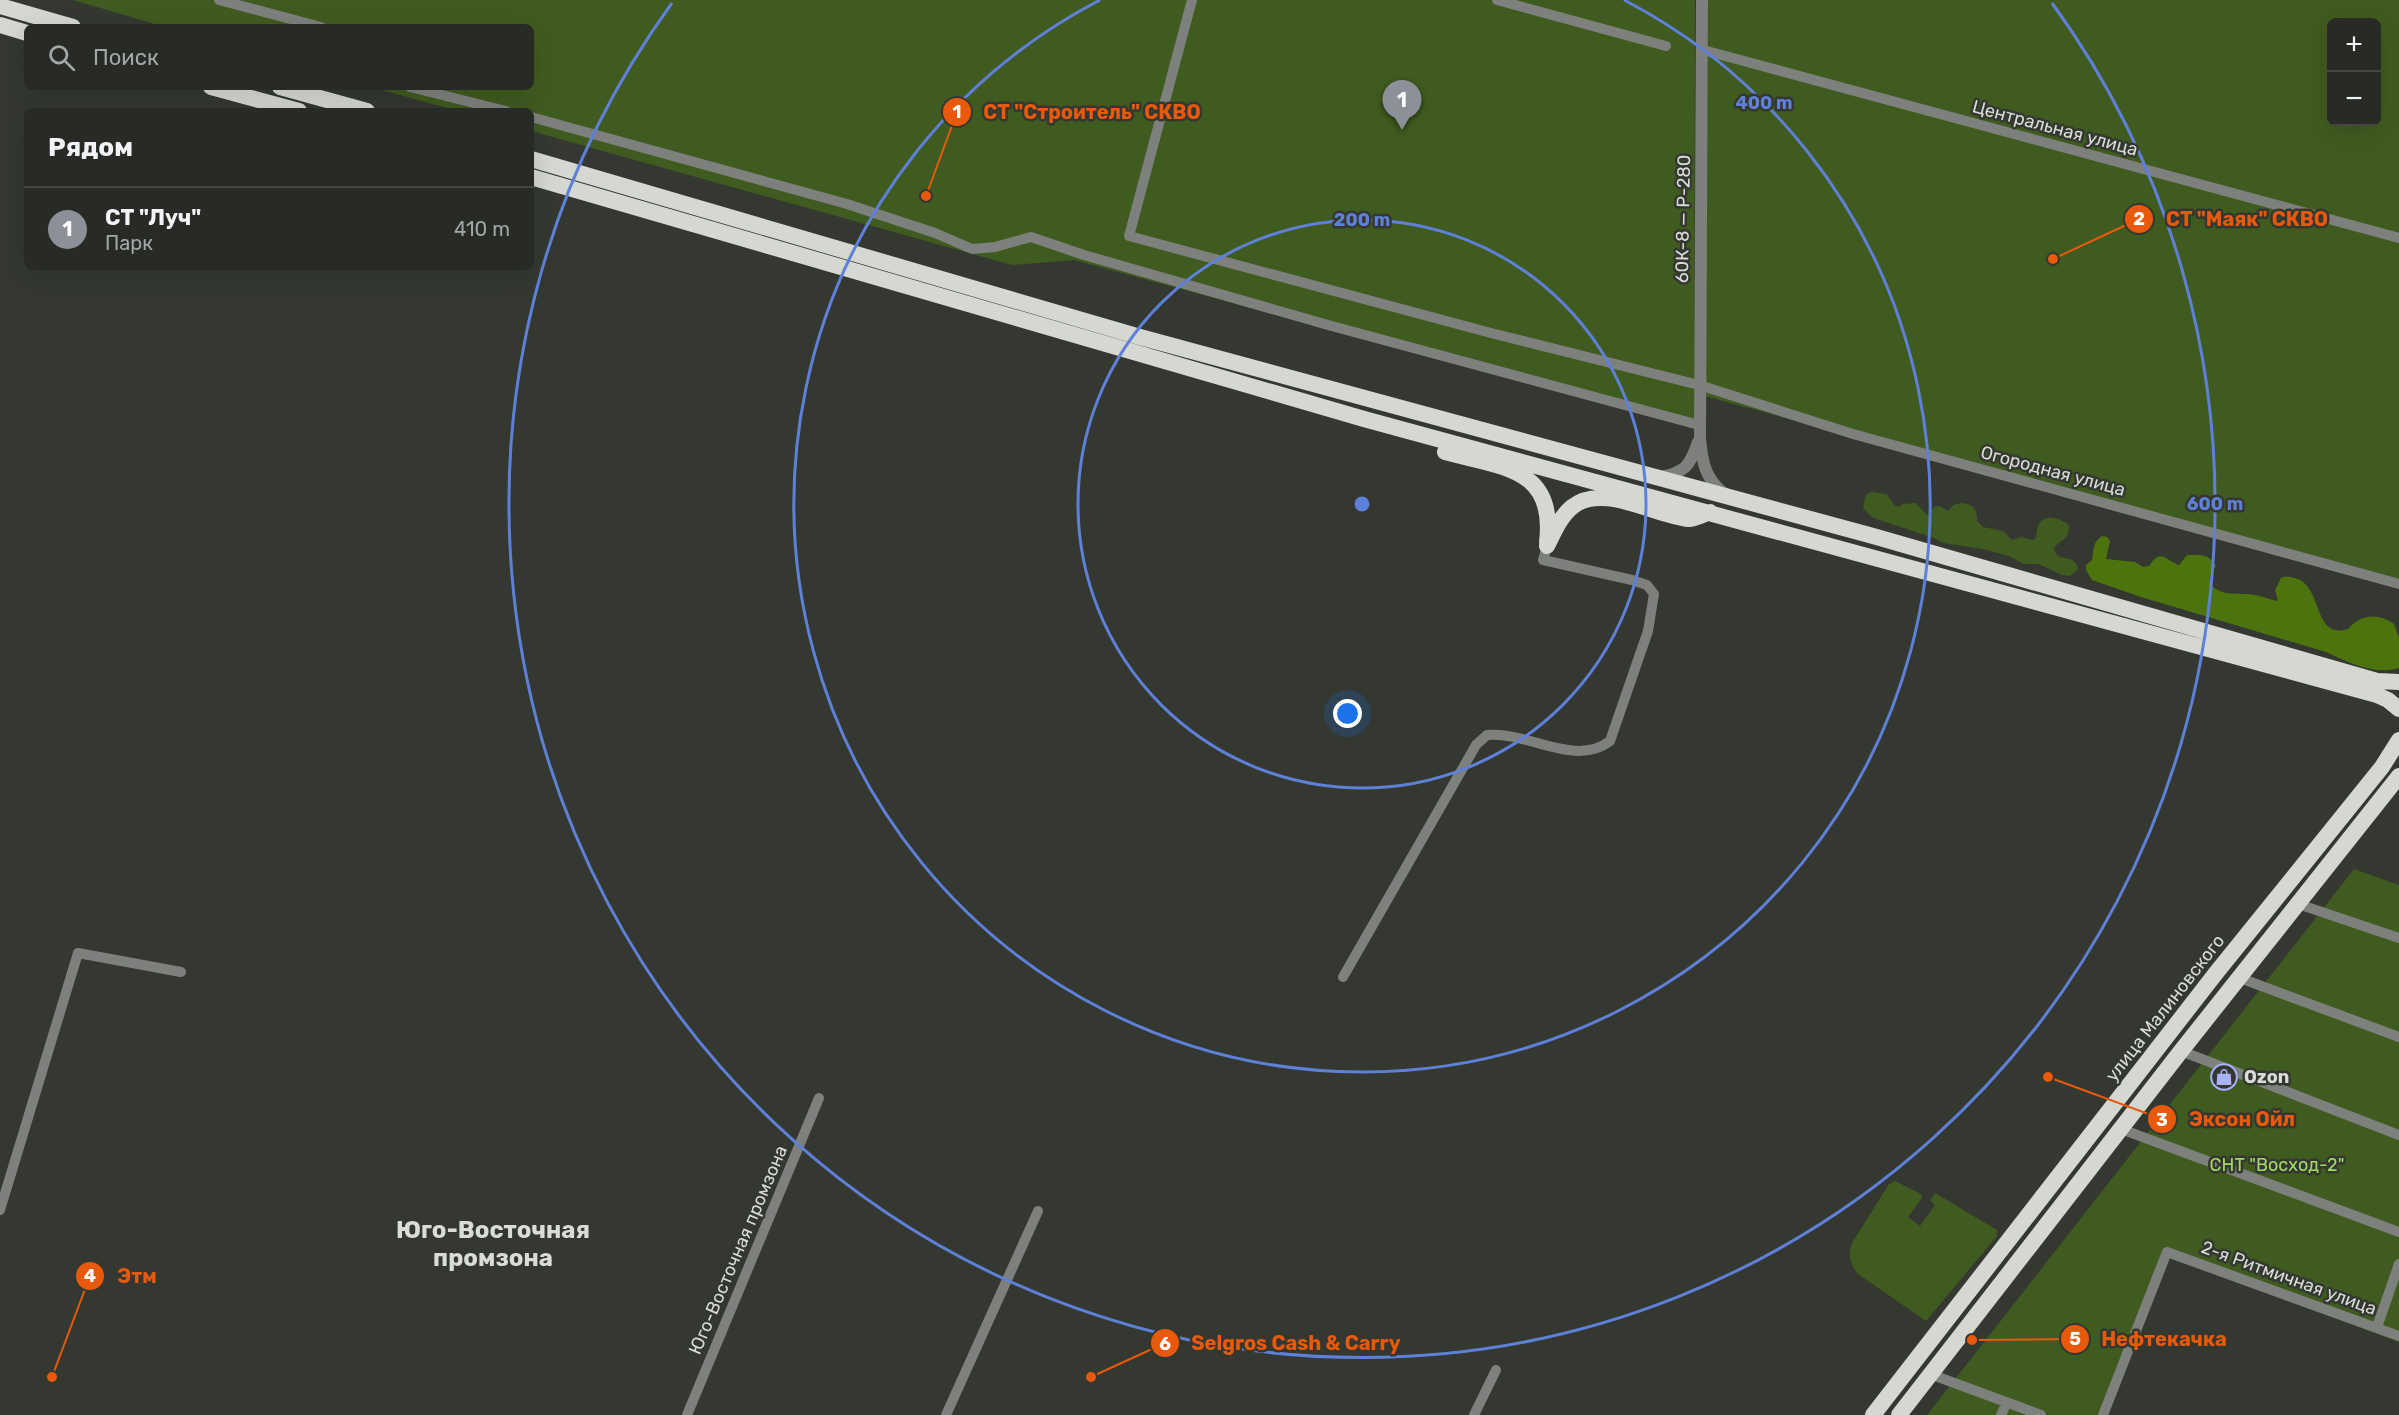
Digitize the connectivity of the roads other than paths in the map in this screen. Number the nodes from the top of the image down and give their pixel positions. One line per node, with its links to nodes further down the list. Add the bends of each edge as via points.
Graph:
1 (219, 0): 7 (street)
2 (1192, 0): 22 (street, Огородная улица, via 1129,236)
3 (1497, 0): 10 (street)
4 (1702, 0): 11 (street, 60К-8 — Р-280)
5 (0, 6): 6 (highway)
6 (63, 24)
7 (310, 24)
8 (0, 25): 9 (highway)
9 (24, 32)
10 (1666, 46)
11 (1703, 50): 21 (street, Центральная улица); 22 (street, 60К-8 — Р-280)
12 (222, 90): 15 (highway)
13 (291, 90): 16 (highway)
14 (422, 90): 17 (street)
15 (287, 108)
16 (356, 108)
17 (494, 108)
18 (534, 118): 24 (street, via 847,204 972,249 1030,237 1328,325)
19 (534, 160): 23 (highway, via 1140,337)
20 (534, 178): 25 (highway)
21 (2399, 238)
22 (1699, 385): 24 (street, 60К-8 — Р-280); 33 (street, Огородная улица, via 1853,434)
23 (1447, 422): 25 (highway); 27 (highway)
24 (1699, 425): 26 (street, 60К-8 — Р-280)
25 (1435, 438): 29 (highway); 31 (highway, via 1436,450 1519,473 1531,480 1540,489 1547,509)
26 (1700, 438): 27 (street, 60К-8 — Р-280, via 1683,471); 28 (street, 60К-8 — Р-280, via 1708,478)
27 (1652, 478): 28 (highway)
28 (1733, 499): 30 (highway)
29 (1710, 512): 31 (highway, via 1691,519 1610,499 1587,499 1562,518); 32 (highway)
30 (1873, 536): 32 (highway, via 1872,551); 34 (highway, via 2377,681)
31 (1547, 546): 41 (street, via 1543,560 1632,580 1647,585 1654,594 1648,631 1613,736 1602,748 1574,752 1512,735 1487,735 1476,745)
32 (1866, 554): 35 (highway, via 2377,695)
33 (2399, 584)
34 (2399, 682)
35 (2399, 710)
36 (2399, 740): 60 (highway, улица Малиновского, via 2382,767 2216,973)
37 (2399, 776): 38 (highway)
38 (2298, 904): 39 (street); 42 (highway)
39 (2399, 938)
40 (181, 972): 48 (street, via 78,953)
41 (1343, 976)
42 (2240, 978): 43 (street); 44 (highway)
43 (2399, 1037)
44 (2181, 1051): 46 (highway); 47 (street)
45 (819, 1098): 57 (street, Юго-Восточная промзона)
46 (2121, 1129): 50 (street); 55 (highway)
47 (2399, 1135)
48 (0, 1210)
49 (1038, 1211): 58 (street)
50 (2399, 1232)
51 (2399, 1264): 52 (street)
52 (2377, 1327): 53 (street, 2-я Ритмичная улица); 64 (street, 2-я Ритмичная улица, via 2166,1252)
53 (2399, 1336)
54 (1496, 1370): 59 (street)
55 (1930, 1374): 56 (street); 61 (highway)
56 (2007, 1402): 62 (street); 63 (street)
57 (687, 1415)
58 (946, 1415)
59 (1474, 1415)
60 (1873, 1415)
61 (1899, 1415)
62 (2001, 1415)
63 (2041, 1415)
64 (2103, 1415)

